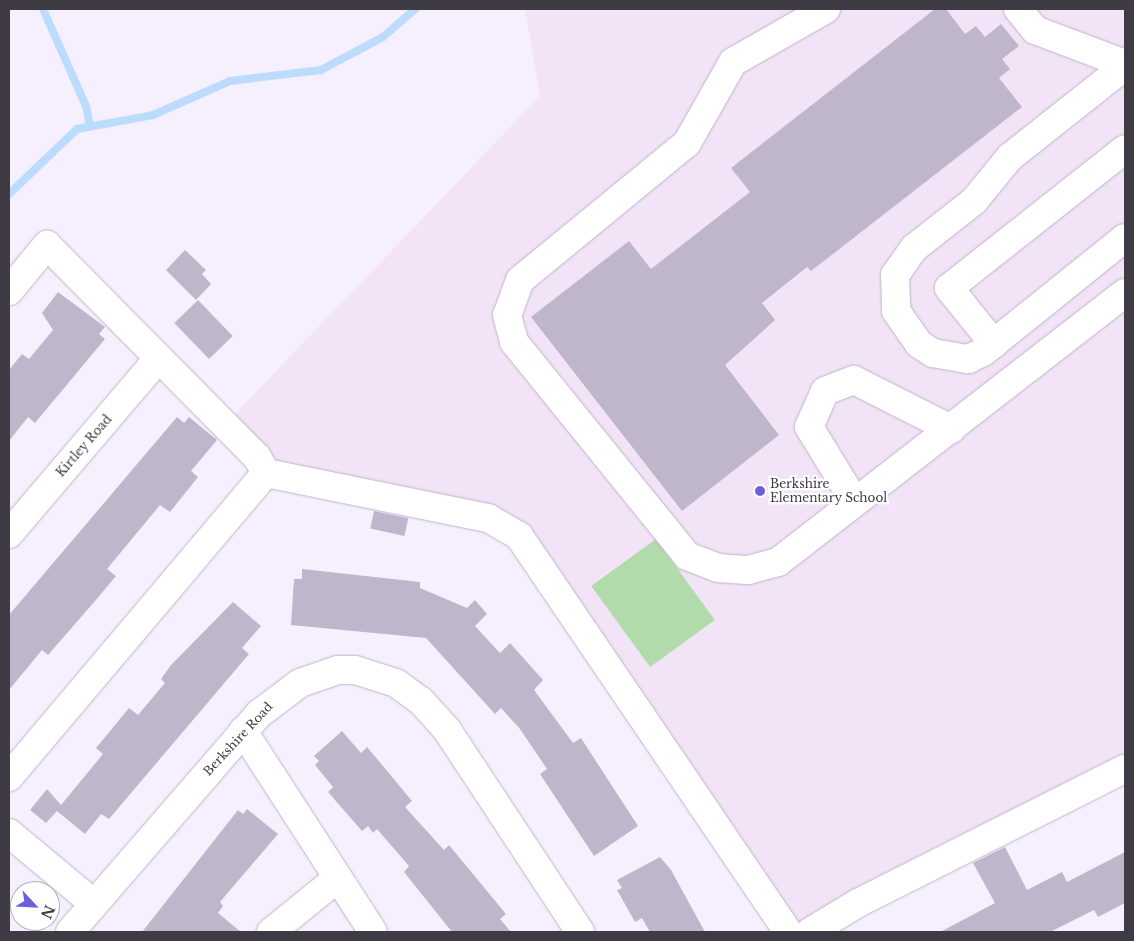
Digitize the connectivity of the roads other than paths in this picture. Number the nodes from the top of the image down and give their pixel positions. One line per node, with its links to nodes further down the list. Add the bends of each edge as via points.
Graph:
1 (826, 9): 12 (street, via 733,62 686,143 520,280 507,315 514,342 686,556 718,568 748,570 778,562)
2 (1018, 9): 3 (street, via 1035,30)
3 (1125, 65): 8 (street, via 1010,157 974,201 914,248 895,275 896,311 926,348 952,359 968,358)
4 (1125, 149): 8 (street, via 949,288)
5 (1125, 238): 8 (street)
6 (9, 291): 9 (street, via 47,245)
7 (1125, 293): 10 (street)
8 (994, 344)
9 (159, 358): 11 (street, via 256,457); 13 (street, Kirtley Road)
10 (950, 428): 12 (street); 12 (street, via 854,380 825,391 809,427)
11 (266, 473): 16 (street); 24 (street, via 488,518 519,536)
12 (855, 502)
13 (9, 534)
14 (243, 731): 18 (street); 19 (street, Berkshire Road); 23 (street, Berkshire Road, via 280,696 319,674 356,670 396,683 420,701 447,730)
15 (1125, 769): 25 (street, via 858,903)
16 (9, 777)
17 (9, 834): 19 (street)
18 (338, 878): 21 (street); 22 (street)
19 (92, 904): 20 (street, Berkshire Road)
20 (70, 932)
21 (271, 932)
22 (373, 932)
23 (580, 932)
24 (788, 932)
25 (810, 932)

